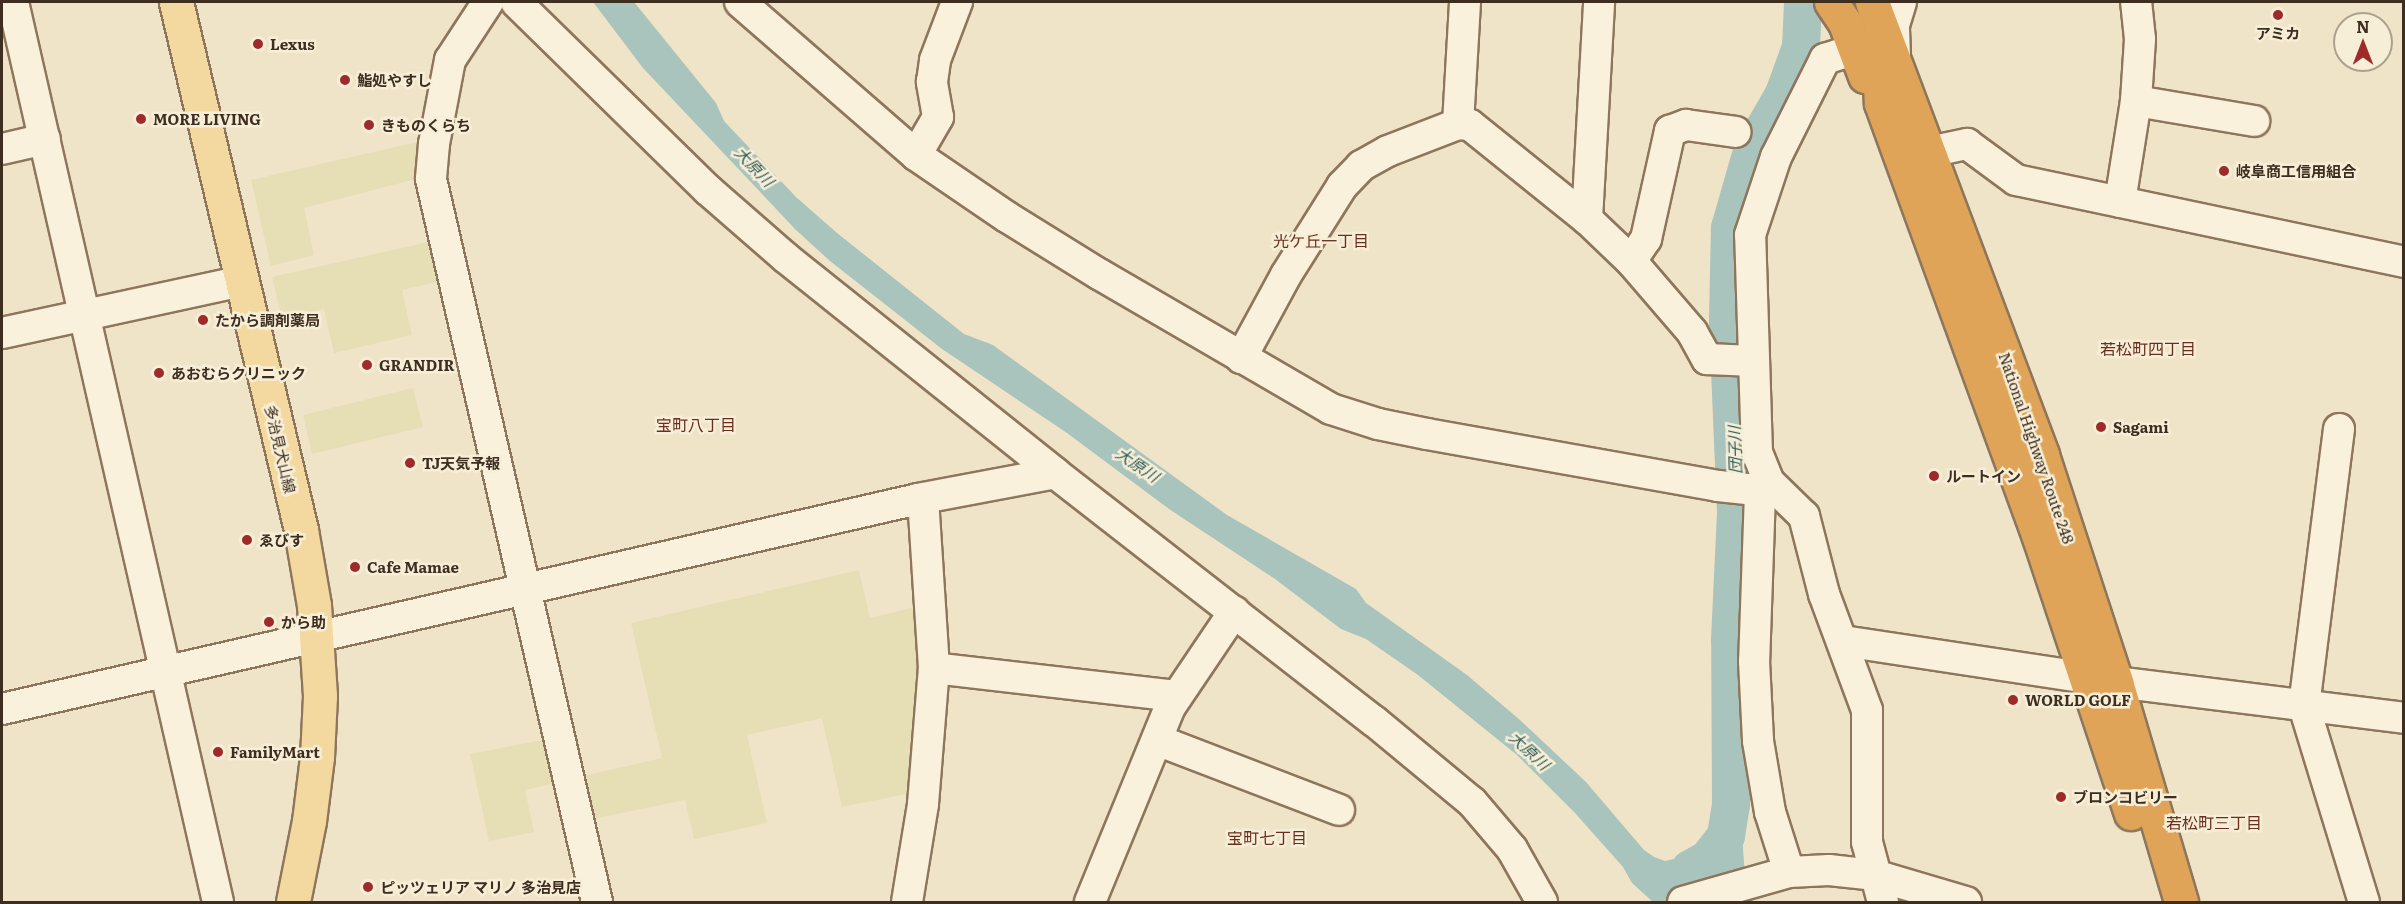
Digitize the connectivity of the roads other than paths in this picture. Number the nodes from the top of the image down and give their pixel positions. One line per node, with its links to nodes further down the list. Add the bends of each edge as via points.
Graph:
1 (14, 2): 21 (street)
2 (176, 2): 29 (main road, 多治見犬山線)
3 (488, 2): 38 (street, via 450,60 431,179)
4 (516, 2): 35 (street, via 708,190 786,258)
5 (740, 2): 24 (street)
6 (957, 2): 24 (street, via 935,60 932,82 938,117)
7 (1465, 2): 19 (street)
8 (1599, 2): 26 (street)
9 (1831, 2): 14 (highway)
10 (1852, 2): 17 (highway, National Highway Route 248, via 1880,86)
11 (1872, 2): 15 (highway, National Highway Route 248)
12 (1901, 2): 15 (street, via 1894,25)
13 (2136, 2): 16 (street, via 2140,39)
14 (1855, 49): 17 (highway, via 1870,91); 33 (street, via 1825,59 1762,194 1750,235)
15 (1896, 66): 23 (highway, National Highway Route 248)
16 (2136, 101): 18 (street); 25 (street)
17 (1881, 103): 44 (highway, National Highway Route 248, via 2039,537)
18 (2254, 121)
19 (1458, 124): 26 (street, via 1470,125); 32 (street, via 1388,151 1361,166 1342,186 1286,275)
20 (1736, 132): 27 (street, via 1686,125 1670,131 1646,239)
21 (45, 139): 22 (street); 30 (street)
22 (2, 149)
23 (1929, 152): 25 (street, via 1967,144 2016,180); 44 (highway, National Highway Route 248, via 2042,455)
24 (916, 154): 32 (street, via 1007,217)
25 (2120, 202): 28 (street)
26 (1587, 219): 27 (street)
27 (1631, 261): 33 (street, via 1692,332 1707,359)
28 (2403, 262)
29 (242, 281): 30 (street); 40 (main road, 多治見犬山線, via 300,530)
30 (85, 313): 31 (street); 43 (street)
31 (2, 333)
32 (1241, 358): 36 (street, via 1331,409 1378,424 1718,486)
33 (1754, 361): 36 (street)
34 (2339, 429): 46 (street)
35 (1055, 473): 37 (street); 39 (street)
36 (1759, 488): 41 (street, via 1804,516 1824,594); 51 (street, via 1754,661 1758,741)
37 (923, 498): 38 (street); 42 (street)
38 (525, 591): 40 (street); 55 (street)
39 (1234, 612): 45 (street); 58 (street, via 1472,802 1512,849)
40 (316, 639): 43 (street); 54 (main road, 多治見犬山線, via 320,696 318,756)
41 (1843, 641): 44 (street); 52 (street, via 1867,710 1867,842)
42 (934, 668): 45 (street, via 967,666); 56 (street, via 922,804)
43 (167, 672): 47 (street); 53 (street, via 203,872)
44 (2102, 680): 46 (street); 61 (highway, National Highway Route 248); 62 (highway, National Highway Route 248)
45 (1176, 696): 49 (street)
46 (2304, 706): 48 (street); 63 (street)
47 (2, 709)
48 (2403, 718)
49 (1157, 740): 50 (street); 57 (street)
50 (1339, 810)
51 (1782, 874): 52 (street, via 1829,870); 59 (street)
52 (1878, 889): 60 (street)
53 (218, 903)
54 (293, 903)
55 (597, 903)
56 (907, 903)
57 (1090, 903)
58 (1542, 903)
59 (1683, 903)
60 (1966, 903)
61 (2160, 903)
62 (2181, 903)
63 (2364, 903)

